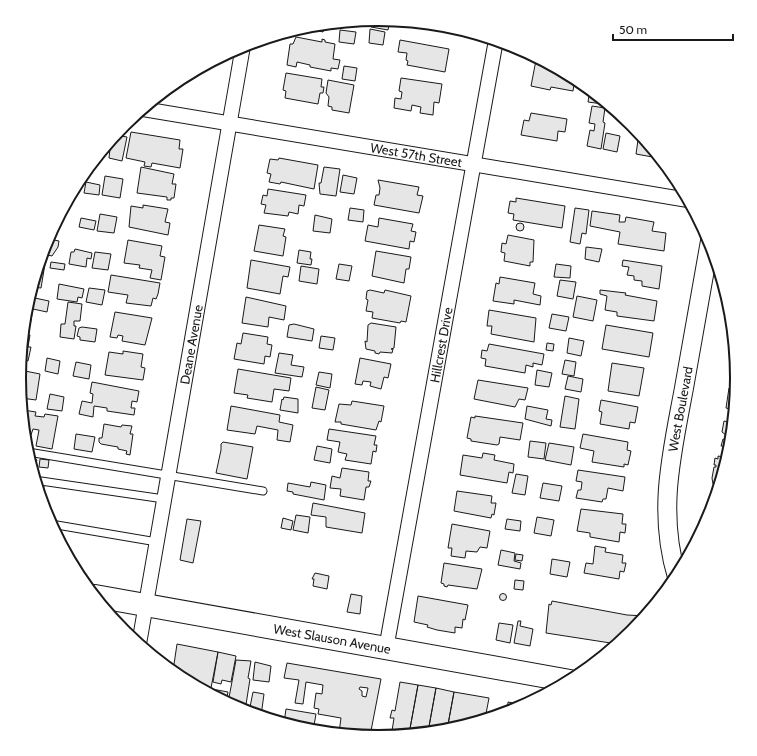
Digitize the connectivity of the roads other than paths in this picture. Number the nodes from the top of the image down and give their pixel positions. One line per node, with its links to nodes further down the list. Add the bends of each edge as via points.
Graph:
1 (495, 46): 5 (street, Hillcrest Drive)
2 (242, 54): 4 (street, Deane Avenue)
3 (150, 110): 4 (street, West 57th Street)
4 (229, 124): 5 (street, West 57th Street); 9 (street, Deane Avenue)
5 (474, 165): 6 (street, West 57th Street); 19 (street, Hillcrest Drive)
6 (681, 199)
7 (708, 253): 15 (street, West Boulevard, via 666,502 667,530)
8 (34, 453): 9 (lane)
9 (168, 475): 11 (lane); 12 (street, Deane Avenue)
10 (42, 481): 12 (lane)
11 (263, 492)
12 (164, 499): 14 (street, Deane Avenue)
13 (59, 525): 14 (lane)
14 (157, 542): 17 (street, Deane Avenue)
15 (675, 567)
16 (104, 598): 17 (main road, West Slauson Avenue)
17 (146, 605): 18 (street, Deane Avenue); 19 (main road, West Slauson Avenue)
18 (140, 637)
19 (386, 649): 20 (main road, West Slauson Avenue)
20 (560, 679)

